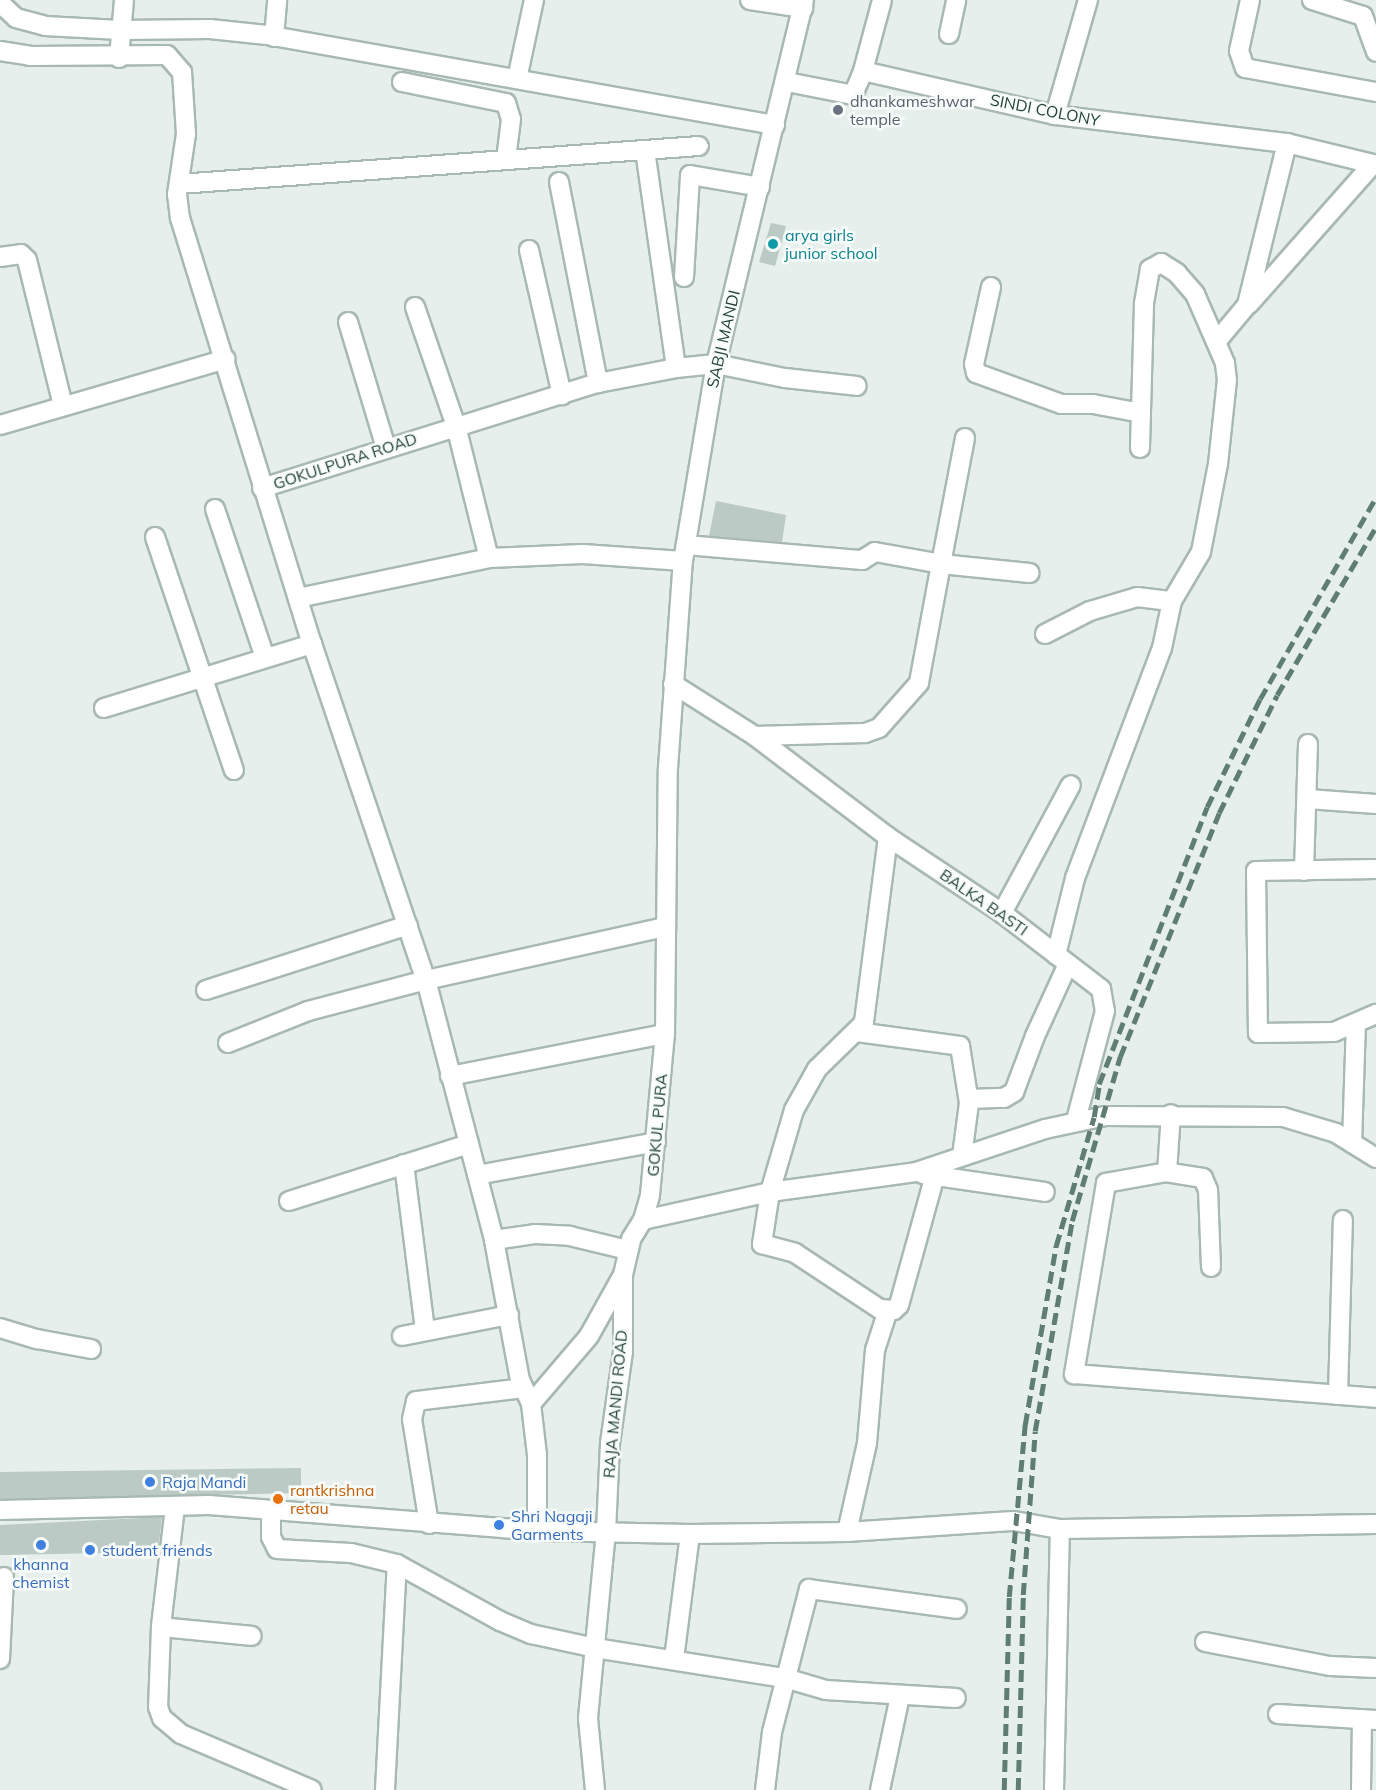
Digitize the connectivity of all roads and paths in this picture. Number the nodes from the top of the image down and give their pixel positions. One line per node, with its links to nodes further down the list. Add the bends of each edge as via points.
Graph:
1 (124, 0): 14 (street)
2 (277, 0): 13 (street)
3 (534, 0): 18 (street)
4 (750, 0): 11 (street)
5 (882, 0): 17 (street)
6 (956, 0): 12 (street)
7 (1088, 0): 22 (street)
8 (1250, 0): 21 (street, via 1239,51 1245,68)
9 (1312, 0): 16 (street, via 1363,16)
10 (0, 3): 14 (street, via 26,22)
11 (803, 4): 20 (street, SABJI MANDI)
12 (949, 34)
13 (274, 37): 14 (street, via 210,29); 18 (street)
14 (119, 44): 15 (street, via 30,56); 30 (street, GOKULPURA ROAD, via 167,55 182,72 186,134)
15 (0, 51)
16 (1376, 52)
17 (863, 71): 20 (street, via 853,95); 22 (street, SINDI COLONY)
18 (517, 79): 23 (street)
19 (402, 82): 27 (street, via 506,103 511,119)
20 (787, 82): 23 (street, SABJI MANDI)
21 (1376, 92)
22 (1055, 115): 24 (street, SINDI COLONY)
23 (775, 125): 31 (street, SABJI MANDI)
24 (1287, 143): 28 (street, SINDI COLONY); 37 (street, SINDI COLONY)
25 (699, 146): 26 (street)
26 (645, 150): 27 (street); 42 (street)
27 (506, 160): 30 (street)
28 (1374, 165): 37 (street, SINDI COLONY)
29 (559, 182): 43 (street)
30 (179, 184): 40 (street, GOKULPURA ROAD, via 180,218)
31 (760, 188): 34 (street, via 690,175); 41 (street, SABJI MANDI)
32 (529, 250): 45 (street)
33 (0, 257): 46 (street, via 21,254 27,260)
34 (684, 277)
35 (992, 287): 47 (street, via 974,364 976,373 1061,404 1094,404)
36 (415, 307): 49 (street)
37 (1239, 315): 39 (street, SINDI COLONY)
38 (348, 322): 51 (street)
39 (1217, 341): 47 (street, via 1188,285 1168,266 1153,264 1144,303); 61 (street, via 1227,380 1218,464 1201,552)
40 (226, 359): 46 (street); 53 (street, GOKULPURA ROAD)
41 (716, 364): 42 (street, GOKULPURA ROAD); 44 (street, GOKULPURA ROAD, via 785,378); 56 (street, SABJI MANDI)
42 (676, 368): 43 (street, GOKULPURA ROAD)
43 (598, 383): 45 (street, GOKULPURA ROAD)
44 (857, 386)
45 (562, 395): 49 (street, GOKULPURA ROAD)
46 (63, 406): 48 (street)
47 (1141, 413): 52 (street)
48 (0, 425)
49 (456, 426): 51 (street, GOKULPURA ROAD); 57 (street)
50 (965, 438): 58 (street)
51 (386, 448): 53 (street, GOKULPURA ROAD)
52 (1140, 448)
53 (262, 488): 60 (street)
54 (215, 509): 64 (street)
55 (155, 537): 65 (street)
56 (685, 553): 57 (street); 58 (street, via 861,560 875,552); 66 (street, SABJI MANDI)
57 (489, 558): 60 (street)
58 (941, 564): 59 (street); 68 (street, via 919,683 879,728 865,733)
59 (1030, 573)
60 (298, 598): 63 (street)
61 (1173, 602): 62 (street, via 1137,597 1090,611); 80 (street, via 1162,648 1075,878)
62 (1045, 634)
63 (312, 644): 64 (street); 78 (street)
64 (265, 658): 65 (street)
65 (201, 676): 67 (street); 70 (street)
66 (673, 684): 68 (street, BALKA BASTI); 79 (street, GOKUL PURA)
67 (104, 708)
68 (755, 736): 74 (street, BALKA BASTI)
69 (1308, 744): 72 (street)
70 (234, 770)
71 (1071, 785): 77 (street)
72 (1308, 799): 73 (street); 76 (street)
73 (1376, 804)
74 (888, 837): 77 (street, BALKA BASTI); 85 (street, via 866,1019)
75 (1376, 869): 76 (street)
76 (1304, 871): 84 (street, via 1256,870 1258,1030 1260,1034 1334,1032)
77 (1002, 912): 80 (street, BALKA BASTI)
78 (408, 925): 81 (street); 82 (street)
79 (666, 927): 81 (street); 86 (street, GOKUL PURA)
80 (1062, 959): 89 (street, via 1014,1092 1004,1098); 91 (street, BALKA BASTI, via 1101,989 1106,1004)
81 (426, 980): 87 (street, via 308,1011); 88 (street)
82 (206, 990)
83 (1376, 1014): 84 (street)
84 (1356, 1024): 93 (street)
85 (857, 1032): 89 (street, via 960,1046); 102 (street, via 810,1080 794,1110)
86 (665, 1034): 88 (street); 92 (street, GOKUL PURA)
87 (228, 1043)
88 (450, 1076): 94 (street)
89 (969, 1099): 95 (street)
90 (1171, 1114): 91 (street); 93 (street, via 1283,1117 1336,1133); 99 (street)
91 (1076, 1120): 95 (street)
92 (656, 1142): 100 (street); 105 (street, GOKUL PURA)
93 (1353, 1143): 96 (street)
94 (469, 1144): 97 (street); 100 (street)
95 (962, 1156): 98 (street)
96 (1376, 1158)
97 (404, 1164): 104 (street); 114 (street)
98 (916, 1172): 101 (street); 102 (street)
99 (1167, 1172): 109 (street, via 1207,1182); 117 (street, via 1106,1183 1074,1374)
100 (477, 1175): 107 (street)
101 (934, 1179): 103 (street); 111 (street, via 899,1305)
102 (770, 1192): 105 (street); 111 (street, via 762,1244 801,1256)
103 (1045, 1192)
104 (289, 1202)
105 (643, 1220): 108 (street, GOKUL PURA)
106 (1342, 1220): 117 (street)
107 (494, 1240): 108 (street, via 535,1234 570,1236); 112 (street)
108 (628, 1250): 110 (street, GOKUL PURA)
109 (1211, 1268)
110 (623, 1275): 118 (street, GOKUL PURA, via 589,1336); 127 (street, RAJA MANDI ROAD, via 623,1352 610,1443)
111 (887, 1312): 128 (street, via 875,1350 867,1443)
112 (509, 1315): 114 (street); 118 (street)
113 (0, 1328): 116 (street)
114 (425, 1331): 115 (street)
115 (402, 1336)
116 (91, 1348)
117 (1338, 1395): 119 (street)
118 (527, 1396): 123 (street, via 417,1401 412,1419); 126 (street, via 537,1455)
119 (1376, 1398)
120 (175, 1507): 121 (street); 122 (street, via 209,1505); 133 (street)
121 (0, 1510)
122 (271, 1511): 123 (street); 130 (street, via 271,1537 277,1549 351,1553)
123 (429, 1524): 126 (street)
124 (1376, 1524): 125 (street)
125 (1060, 1529): 128 (street, via 1014,1521); 150 (street)
126 (537, 1531): 127 (street)
127 (606, 1532): 129 (street); 136 (street, RAJA MANDI ROAD)
128 (847, 1532): 129 (street)
129 (690, 1534): 138 (street)
130 (397, 1564): 136 (street, via 500,1621 531,1634); 146 (street)
131 (4, 1577): 137 (street)
132 (957, 1610): 140 (street, via 809,1589)
133 (161, 1627): 134 (street); 145 (street, via 158,1707 167,1726)
134 (252, 1636)
135 (1205, 1642): 139 (street, via 1330,1666)
136 (595, 1648): 138 (street); 147 (street, RAJA MANDI ROAD, via 588,1718)
137 (0, 1659)
138 (674, 1659): 140 (street)
139 (1376, 1668)
140 (785, 1678): 141 (street, via 826,1690); 148 (street, via 767,1758)
141 (900, 1696): 142 (street); 149 (street)
142 (956, 1698)
143 (1278, 1714): 144 (street)
144 (1369, 1719): 151 (street)
145 (312, 1790)
146 (385, 1790)
147 (595, 1790)
148 (765, 1790)
149 (880, 1790)
150 (1053, 1790)
151 (1361, 1790)

